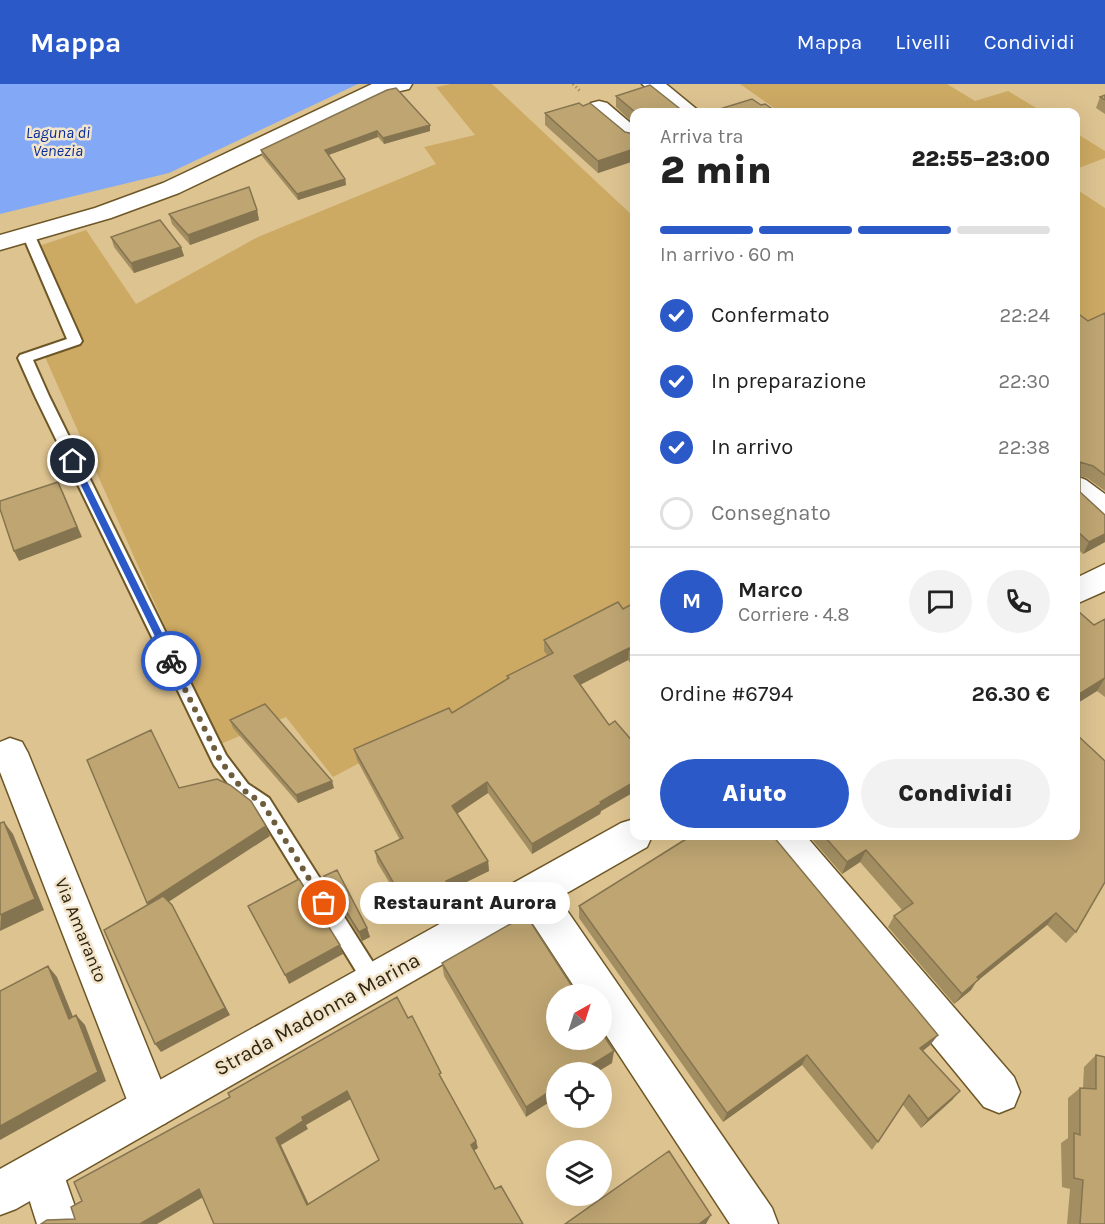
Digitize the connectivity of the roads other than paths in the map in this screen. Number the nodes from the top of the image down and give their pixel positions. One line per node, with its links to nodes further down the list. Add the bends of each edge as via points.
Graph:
1 (401, 84): 6 (street, via 370,93 171,188)
2 (653, 84): 4 (street)
3 (599, 108): 5 (street)
4 (684, 108)
5 (630, 134)
6 (29, 236): 7 (street); 16 (lane, via 75,341 25,358 42,396 220,760 242,789 263,804)
7 (0, 243)
8 (1080, 490): 9 (street)
9 (1105, 510)
10 (1105, 576): 11 (street)
11 (1080, 590)
12 (10, 753): 18 (street, Via Amaranto)
13 (630, 837): 15 (street, Strada Madonna Marina)
14 (787, 840): 17 (street)
15 (533, 892): 16 (street, Strada Madonna Marina); 22 (street)
16 (374, 982): 18 (street, Strada Madonna Marina)
17 (999, 1092)
18 (151, 1108): 19 (street, Strada Madonna Marina)
19 (42, 1170): 20 (street, Strada Madonna Marina); 21 (street)
20 (0, 1193)
21 (59, 1224)
22 (756, 1224)

